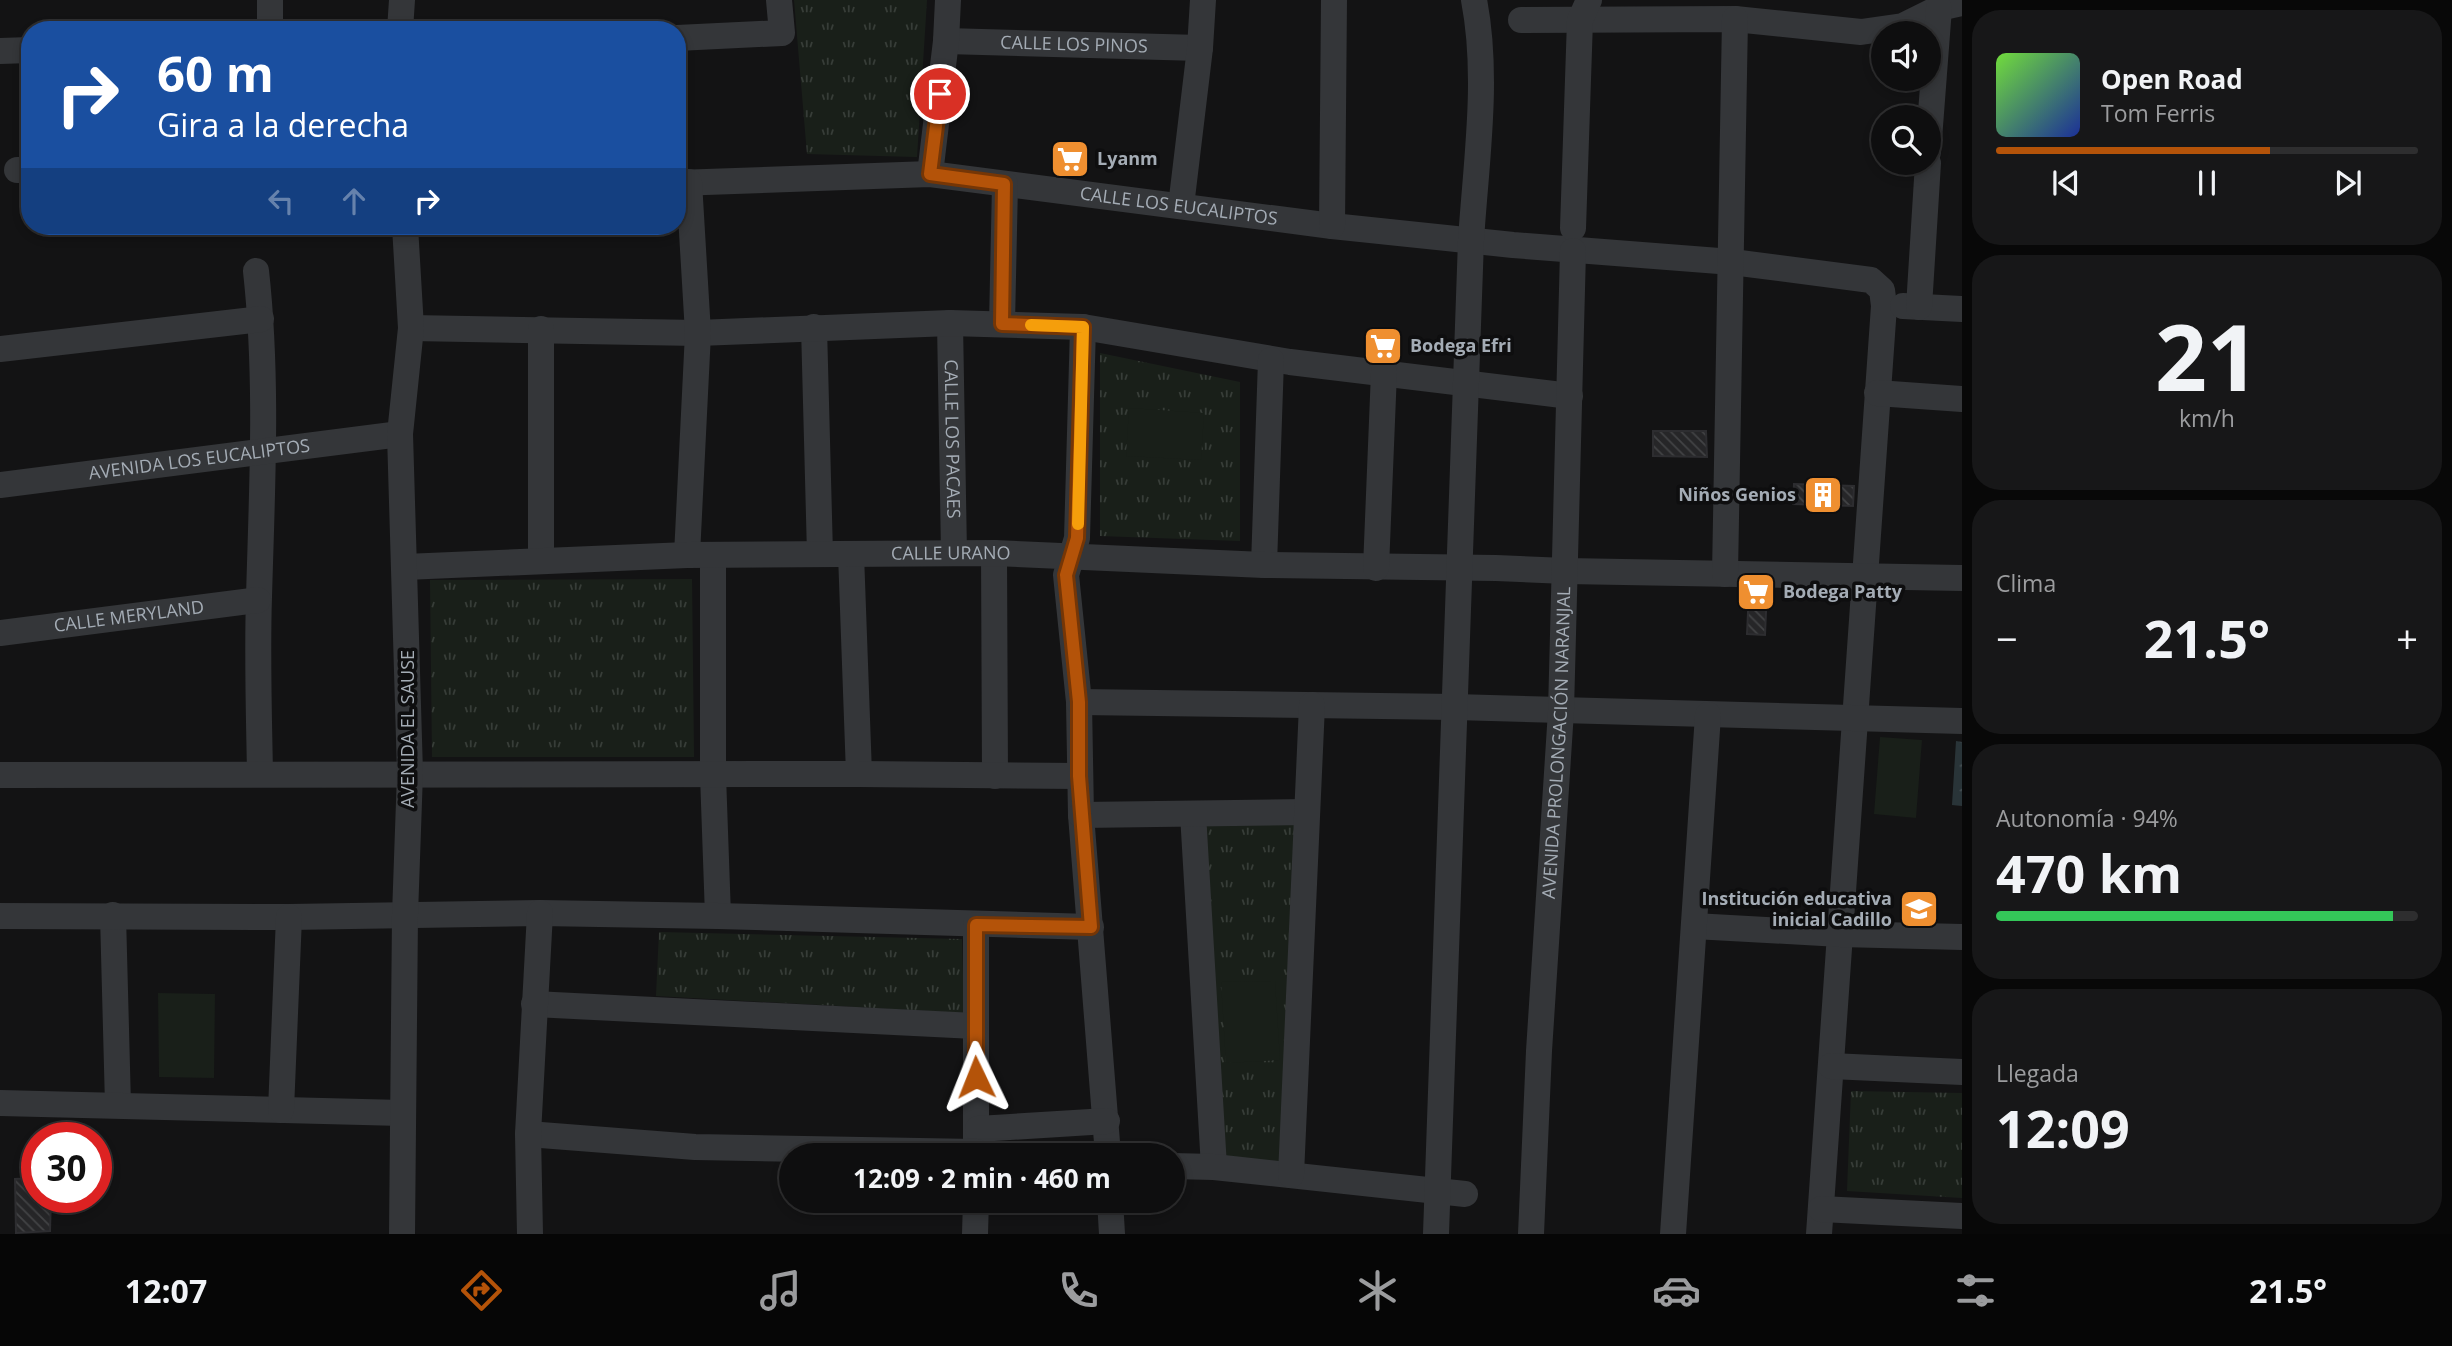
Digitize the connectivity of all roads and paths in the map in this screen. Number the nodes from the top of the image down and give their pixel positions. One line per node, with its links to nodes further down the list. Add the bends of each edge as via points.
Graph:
1 (270, 0): 12 (street)
2 (402, 0): 13 (street)
3 (779, 0): 14 (street, via 782,33)
4 (948, 0): 15 (street)
5 (1203, 0): 16 (street)
6 (1334, 0): 26 (street)
7 (1474, 0): 29 (street, via 1481,76)
8 (1950, 6): 10 (street, via 1903,26 1861,32); 19 (street)
9 (1585, 10): 10 (street); 11 (street); 28 (street, AVENIDA PROLONGACIÓN NARANJAL)
10 (1735, 19): 30 (street)
11 (1521, 20)
12 (270, 21)
13 (401, 21)
14 (686, 38)
15 (946, 40): 16 (street, CALLE LOS PINOS); 20 (street)
16 (1200, 48): 24 (street)
17 (21, 50): 18 (street)
18 (0, 51)
19 (1935, 105)
20 (930, 174): 22 (street, CALLE LOS EUCALIPTOS); 23 (street, CALLE LOS EUCALIPTOS)
21 (1927, 175): 33 (street)
22 (686, 182)
23 (1004, 184): 24 (street, CALLE LOS EUCALIPTOS); 37 (street)
24 (1181, 206): 26 (street, CALLE LOS EUCALIPTOS)
25 (686, 212): 42 (street)
26 (1332, 226): 29 (street, CALLE LOS EUCALIPTOS)
27 (406, 235): 40 (street, AVENIDA EL SAUSE)
28 (1573, 239): 29 (street, CALLE LOS EUCALIPTOS, via 1513,245); 30 (street, CALLE LOS EUCALIPTOS); 48 (street, AVENIDA PROLONGACIÓN NARANJAL)
29 (1471, 240): 46 (street)
30 (1732, 262): 32 (street, CALLE LOS EUCALIPTOS, via 1871,279 1882,290); 65 (street)
31 (256, 271): 35 (street)
32 (1884, 306): 33 (street); 47 (street)
33 (1919, 307): 34 (street)
34 (1962, 309)
35 (261, 319): 43 (street); 51 (street)
36 (950, 323): 37 (street); 38 (street); 53 (street, CALLE LOS PACAES)
37 (1002, 324): 39 (street)
38 (814, 327): 42 (street); 55 (street)
39 (1083, 327): 44 (street); 58 (street, via 1077,538)
40 (411, 328): 41 (street); 50 (street, AVENIDA EL SAUSE)
41 (541, 329): 42 (street); 59 (street)
42 (698, 333): 57 (street)
43 (0, 349)
44 (1271, 360): 45 (street); 60 (street)
45 (1384, 372): 46 (street); 63 (street)
46 (1466, 384): 48 (street); 62 (street)
47 (1877, 393): 49 (street); 66 (street)
48 (1570, 396): 64 (street, AVENIDA PROLONGACIÓN NARANJAL)
49 (1962, 399)
50 (400, 435): 51 (street, AVENIDA LOS EUCALIPTOS); 61 (street, AVENIDA EL SAUSE)
51 (264, 452): 52 (street, AVENIDA LOS EUCALIPTOS); 68 (street)
52 (0, 485)
53 (954, 553): 54 (street, CALLE URANO); 56 (street, CALLE URANO)
54 (993, 553): 58 (street, CALLE URANO); 82 (street)
55 (820, 554): 56 (street, CALLE URANO); 57 (street, CALLE URANO)
56 (851, 554): 79 (street)
57 (700, 555): 59 (street, CALLE URANO); 81 (street)
58 (1072, 555): 60 (street, CALLE URANO); 70 (street, via 1066,575)
59 (541, 561): 61 (street, CALLE URANO)
60 (1264, 565): 63 (street, CALLE URANO)
61 (405, 567): 77 (street, AVENIDA EL SAUSE)
62 (1460, 567): 63 (street, CALLE URANO); 64 (street, CALLE URANO); 72 (street)
63 (1376, 568)
64 (1566, 571): 65 (street, CALLE URANO); 73 (street, AVENIDA PROLONGACIÓN NARANJAL)
65 (1725, 574): 66 (street, CALLE URANO)
66 (1864, 577): 67 (street, CALLE URANO); 75 (street)
67 (1962, 578)
68 (258, 600): 69 (street, CALLE MERYLAND); 78 (street)
69 (0, 633)
70 (1079, 702): 71 (street); 83 (street)
71 (1312, 705): 72 (street); 84 (street)
72 (1455, 707): 73 (street); 115 (street)
73 (1561, 711): 74 (street); 126 (street, AVENIDA PROLONGACIÓN NARANJAL)
74 (1708, 715): 75 (street); 94 (street)
75 (1855, 718): 76 (street); 96 (street)
76 (1962, 721)
77 (410, 773): 78 (street); 81 (street); 89 (street, AVENIDA EL SAUSE)
78 (260, 774): 80 (street)
79 (859, 774): 81 (street); 82 (street)
80 (0, 775)
81 (713, 775): 90 (street)
82 (995, 776): 83 (street)
83 (1079, 776): 86 (street)
84 (1307, 812): 85 (street); 114 (street)
85 (1193, 814): 86 (street); 113 (street)
86 (1081, 815): 95 (street)
87 (540, 913): 89 (street); 90 (street); 98 (street)
88 (113, 915): 91 (street); 92 (street); 103 (street)
89 (405, 915): 92 (street); 105 (street, AVENIDA EL SAUSE)
90 (718, 915): 93 (street)
91 (0, 916)
92 (289, 917): 104 (street)
93 (976, 925): 95 (street); 99 (street)
94 (1694, 926): 96 (street); 127 (street)
95 (1091, 927): 106 (street)
96 (1840, 934): 97 (street); 100 (street)
97 (1962, 937)
98 (534, 1004): 99 (street); 107 (street)
99 (975, 1026): 108 (street)
100 (1831, 1066): 101 (street); 120 (street)
101 (1962, 1072)
102 (0, 1103): 103 (street)
103 (118, 1105): 104 (street)
104 (281, 1110): 105 (street)
105 (402, 1113): 121 (street, AVENIDA EL SAUSE)
106 (1107, 1121): 109 (street); 110 (street)
107 (528, 1134): 111 (street, via 695,1147); 122 (street)
108 (977, 1143)
109 (988, 1143)
110 (1108, 1143)
111 (779, 1146)
112 (1185, 1166): 113 (street)
113 (1214, 1167): 114 (street)
114 (1291, 1175): 115 (street)
115 (1438, 1191): 116 (street); 125 (street)
116 (1465, 1194)
117 (976, 1213): 123 (street)
118 (1111, 1213): 124 (street)
119 (1962, 1216): 120 (street)
120 (1820, 1221)
121 (402, 1234)
122 (530, 1234)
123 (975, 1234)
124 (1112, 1234)
125 (1436, 1234)
126 (1531, 1234)
127 (1673, 1234)

